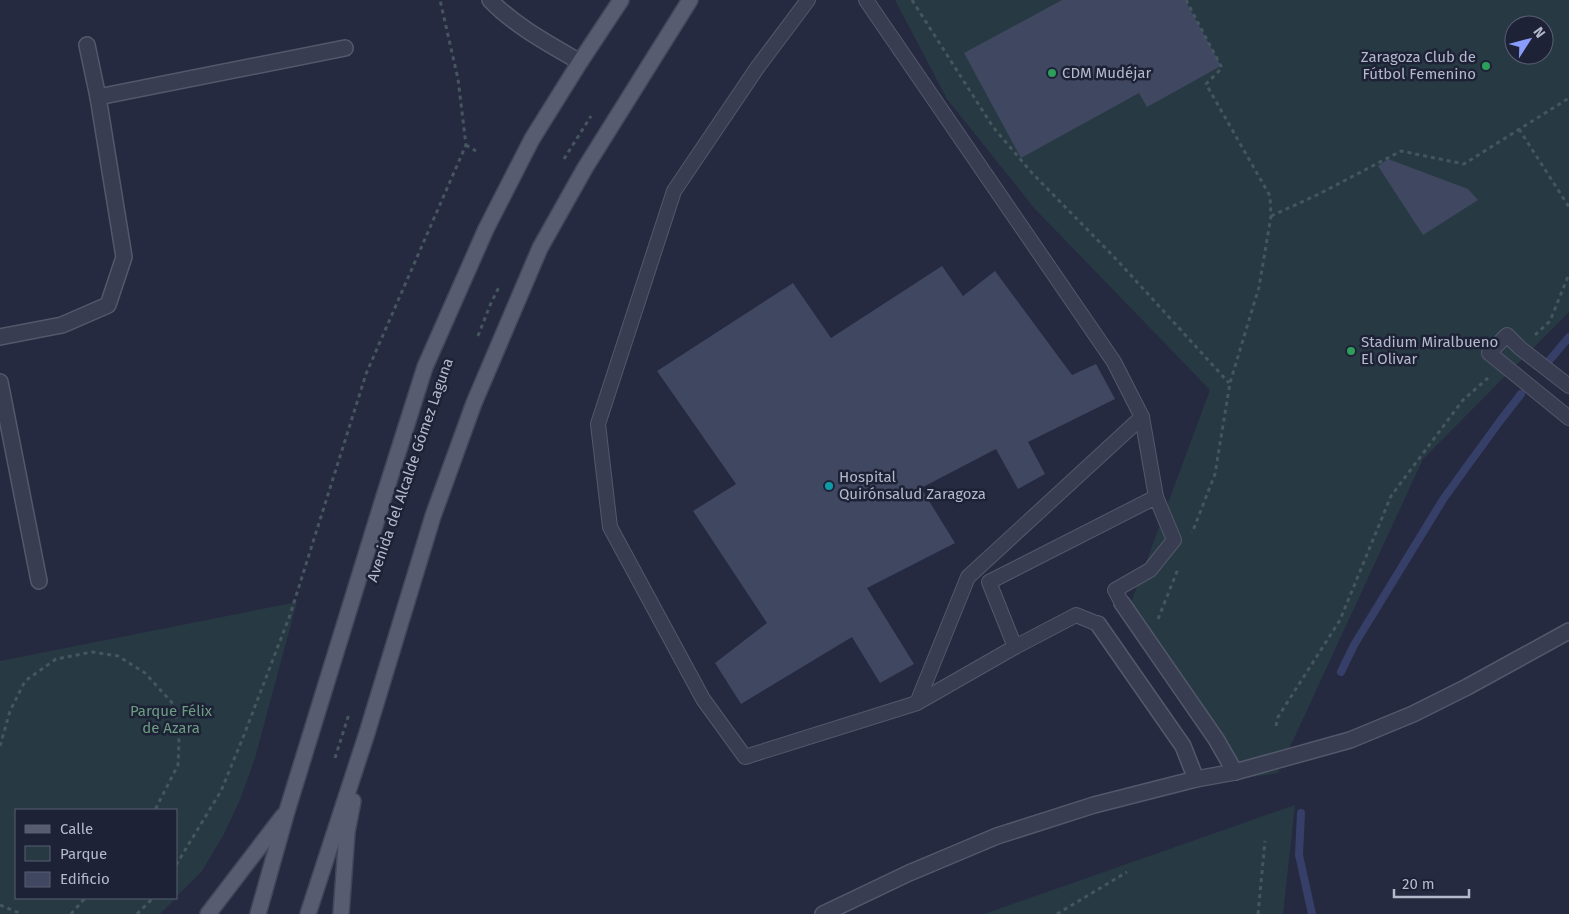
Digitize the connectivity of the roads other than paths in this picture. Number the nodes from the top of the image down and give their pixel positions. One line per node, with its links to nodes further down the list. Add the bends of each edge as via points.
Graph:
1 (490, 0): 8 (street, via 524,28)
2 (621, 0): 8 (main road, Avenida del Alcalde Gómez Laguna)
3 (690, 0): 22 (main road, via 585,168 540,248 474,403 433,516)
4 (808, 0): 21 (lane, via 757,68 674,191 598,424 610,527 703,699 745,757)
5 (866, 0): 13 (lane, via 1114,362)
6 (87, 45): 9 (street)
7 (344, 48): 9 (street)
8 (580, 62): 25 (main road, Avenida del Alcalde Gómez Laguna, via 532,140 486,229 425,367)
9 (98, 97): 10 (street, via 124,257 108,306 62,325)
10 (0, 337)
11 (0, 382): 16 (street)
12 (1569, 386): 14 (lane, via 1507,336 1489,353)
13 (1142, 417): 15 (lane); 21 (lane, via 968,577)
14 (1569, 418)
15 (1156, 497): 17 (lane, via 1174,540 1150,570 1116,590); 20 (lane, via 989,582)
16 (39, 581)
17 (1122, 603): 23 (street, via 1216,739)
18 (1098, 624): 20 (lane, via 1076,616); 24 (street, via 1183,746)
19 (1569, 630): 23 (street, via 1413,714 1350,740)
20 (1015, 647): 21 (lane)
21 (917, 703)
22 (367, 733): 28 (main road); 29 (main road, via 347,832)
23 (1235, 772): 24 (street)
24 (1196, 779): 30 (street, via 1094,805 997,836)
25 (287, 811): 26 (main road, Avenida del Alcalde Gómez Laguna); 27 (main road, Avenida del Alcalde Gómez Laguna)
26 (208, 914)
27 (258, 914)
28 (308, 914)
29 (341, 914)
30 (823, 914)

